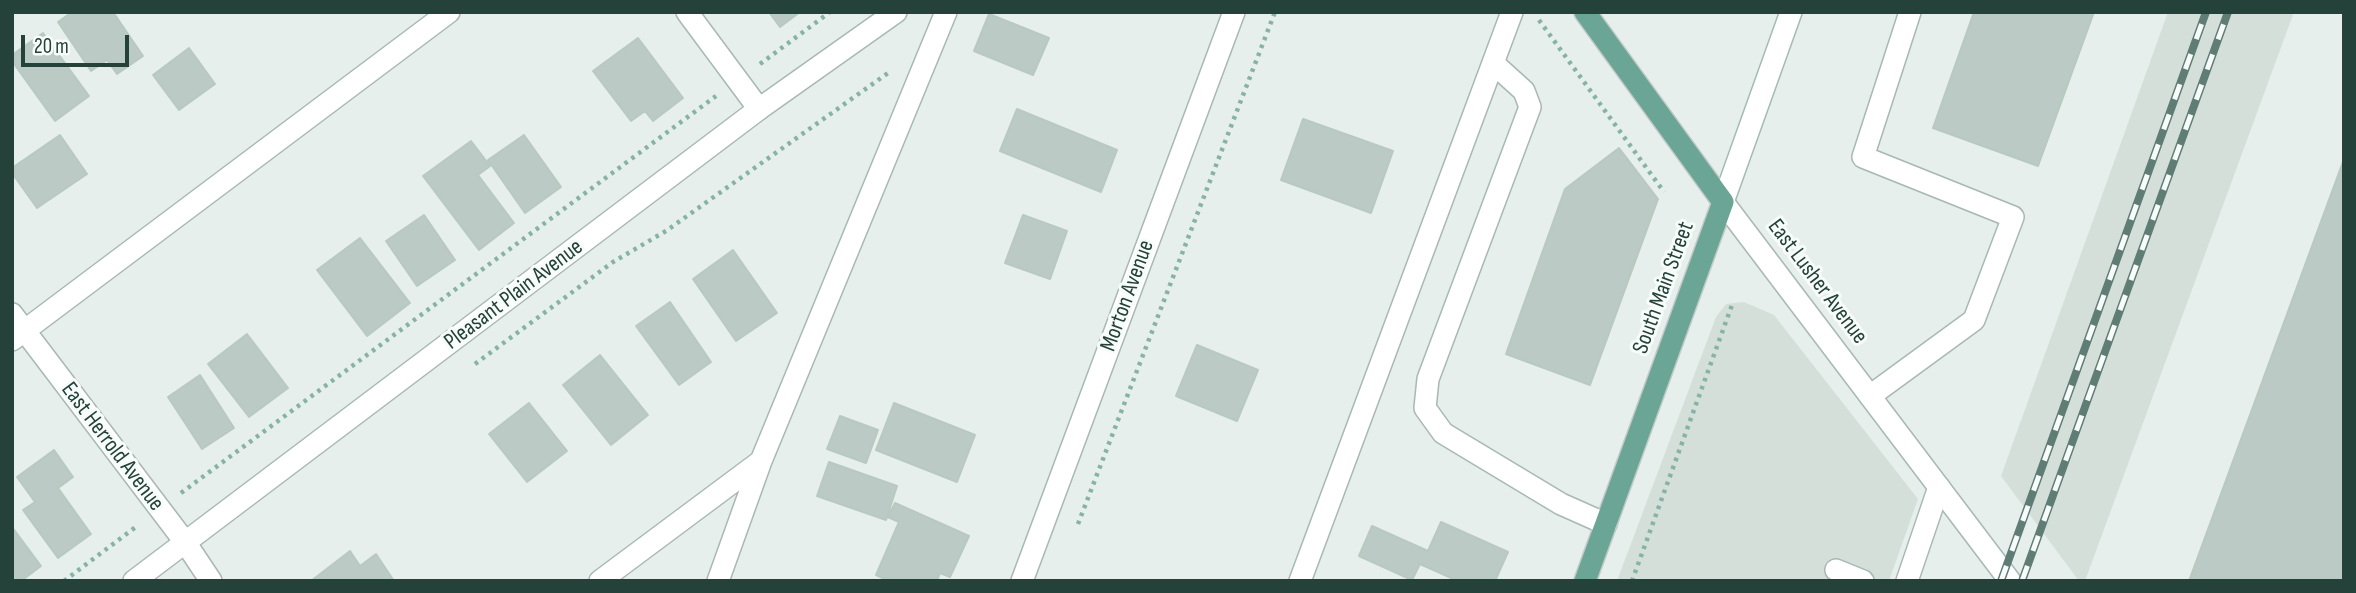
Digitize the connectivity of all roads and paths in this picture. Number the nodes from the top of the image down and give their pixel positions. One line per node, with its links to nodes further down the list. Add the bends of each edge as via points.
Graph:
1 (449, 12): 20 (street)
2 (687, 12): 15 (street)
3 (830, 12): 15 (path)
4 (896, 12): 16 (street, Pleasant Plain Avenue)
5 (946, 12): 23 (street)
6 (1234, 12): 35 (street, Morton Avenue)
7 (1275, 12): 27 (path)
8 (1512, 12): 13 (street)
9 (1534, 12): 17 (path)
10 (1584, 12): 18 (main road, East Lusher Avenue)
11 (1791, 12): 18 (street, South Main Street)
12 (1910, 12): 22 (street, via 1863,157 2013,217 1974,320)
13 (1493, 64): 26 (street, via 1524,91 1530,107 1428,379 1425,408 1443,433 1561,504); 36 (street)
14 (890, 72): 21 (path, via 666,231 613,262)
15 (737, 80): 16 (street); 25 (path)
16 (759, 109): 28 (street, Pleasant Plain Avenue)
17 (1664, 192)
18 (1724, 202): 22 (street, East Lusher Avenue); 26 (main road, South Main Street)
19 (1732, 305): 38 (path)
20 (16, 328): 25 (street, East Herrold Avenue)
21 (468, 369)
22 (1870, 396): 24 (street, East Lusher Avenue)
23 (761, 461): 33 (street); 34 (street)
24 (1939, 487): 40 (street); 41 (street, East Lusher Avenue)
25 (159, 509): 28 (street, East Herrold Avenue); 30 (path)
26 (1606, 524): 37 (main road, South Main Street)
27 (1076, 529)
28 (185, 542): 31 (street, Pleasant Plain Avenue); 32 (street, East Herrold Avenue)
29 (1836, 570): 39 (street)
30 (64, 581)
31 (134, 581)
32 (211, 581)
33 (600, 581)
34 (718, 581)
35 (1022, 581)
36 (1300, 581)
37 (1585, 581)
38 (1632, 581)
39 (1863, 581)
40 (1907, 581)
41 (2010, 581)

